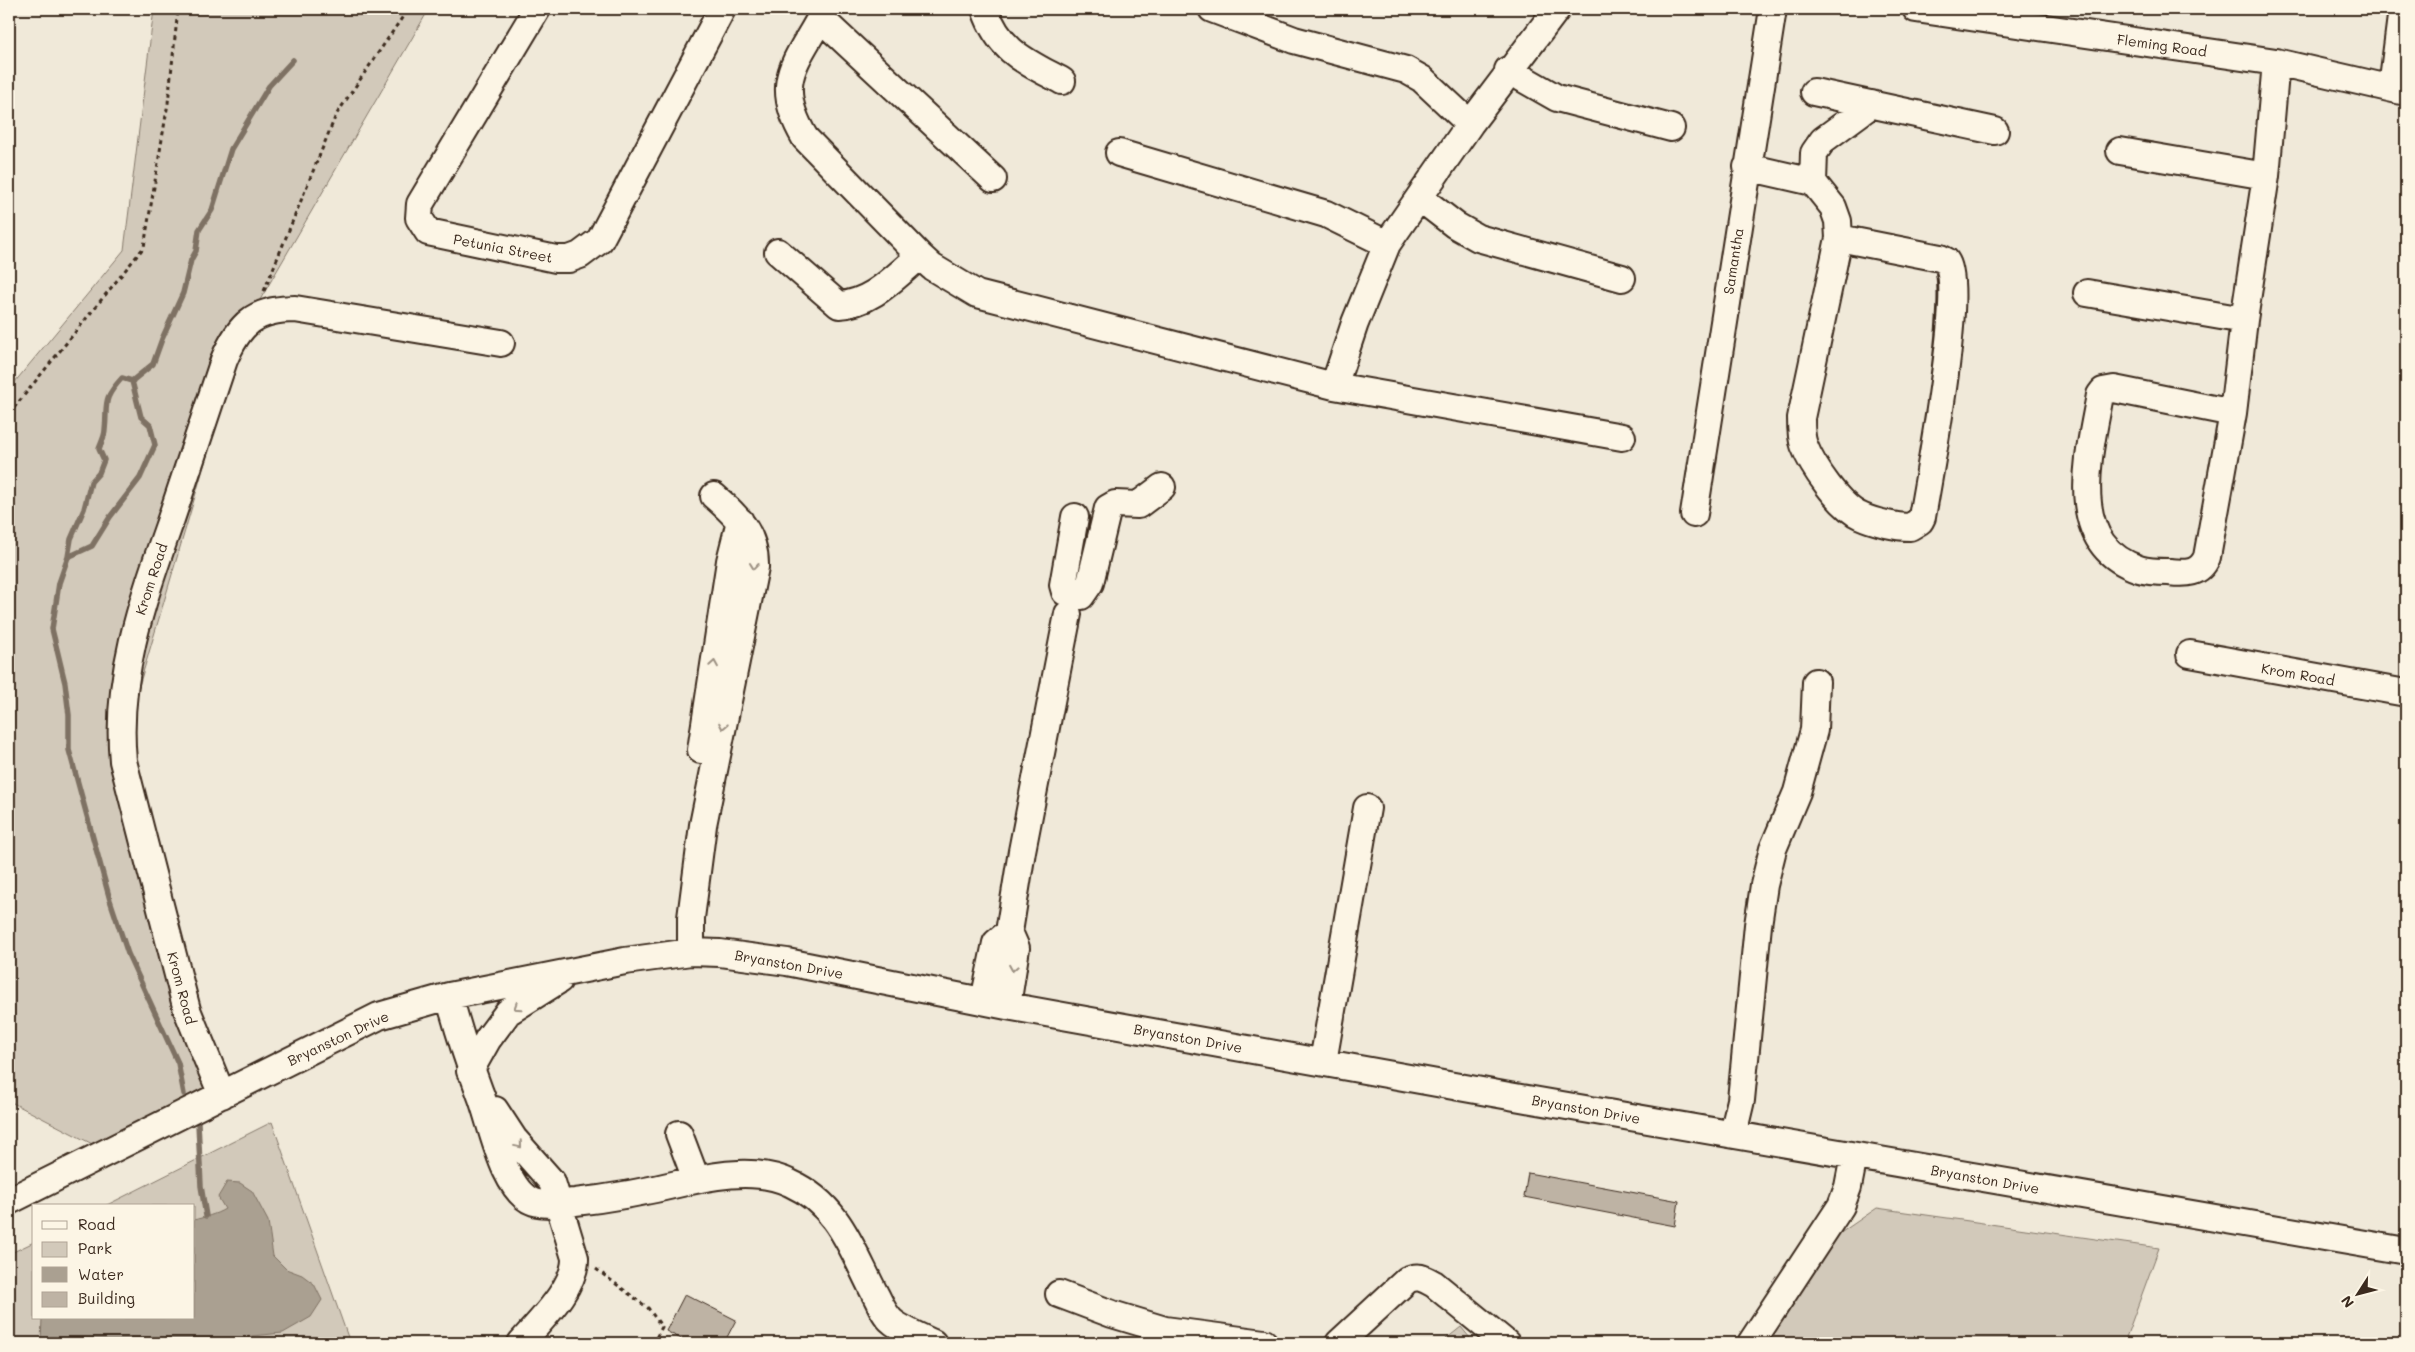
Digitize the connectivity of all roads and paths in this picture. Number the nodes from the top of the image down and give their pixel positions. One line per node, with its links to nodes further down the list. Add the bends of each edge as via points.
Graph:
1 (178, 9): 39 (path, via 168,103 144,247)
2 (408, 9): 34 (path, via 336,115)
3 (537, 9): 4 (street, Petunia Street, via 420,204 419,218 428,232 569,259 600,240)
4 (722, 9)
5 (985, 9): 14 (street, via 991,27 1009,49)
6 (1212, 9): 18 (street, via 1294,40 1406,70 1422,79)
7 (1557, 9): 13 (street)
8 (1774, 9): 23 (street, Samantha)
9 (1916, 9): 12 (street, Fleming Road)
10 (2402, 9): 15 (street)
11 (823, 14): 25 (street); 31 (street, via 790,74 788,95 793,118 805,138)
12 (2276, 62): 15 (street, Fleming Road); 24 (street)
13 (1508, 70): 18 (street); 19 (street, via 1557,98)
14 (1062, 81)
15 (2399, 90)
16 (1814, 92): 17 (street)
17 (1872, 104): 20 (street); 26 (street, via 1823,140 1814,153)
18 (1470, 124): 27 (street)
19 (1670, 128)
20 (1995, 131)
21 (2120, 151): 24 (street)
22 (1119, 153): 29 (street, via 1326,214)
23 (1747, 167): 26 (street); 43 (street, Samantha)
24 (2266, 176): 35 (street)
25 (993, 179)
26 (1813, 182): 28 (street, via 1833,207)
27 (1420, 198): 29 (street); 32 (street, via 1478,238)
28 (1839, 238): 28 (street, via 1801,418 1804,444 1831,488 1860,516 1910,527 1922,517 1949,336 1952,273 1946,261 1940,258)
29 (1388, 244): 37 (street, via 1355,323)
30 (778, 252): 31 (street, via 839,305 853,304 878,291)
31 (920, 256): 37 (street, via 977,294 995,300)
32 (1622, 278)
33 (2087, 293): 35 (street)
34 (253, 317): 36 (street, via 278,309 294,309); 56 (street, Krom Road, via 238,333 224,360 146,591 134,629 120,733 124,768 187,1010)
35 (2244, 320): 38 (street)
36 (501, 343)
37 (1334, 386): 40 (street)
38 (2233, 413): 38 (street, via 2204,564 2186,574 2141,570 2124,563 2104,546 2089,519 2087,476 2103,390 2114,388)
39 (9, 414)
40 (1622, 436)
41 (1162, 487): 45 (street, via 1138,505 1115,504 1108,508 1090,583)
42 (714, 496): 50 (street, via 740,521 753,544 755,567 704,825 691,918)
43 (1694, 514)
44 (1075, 517): 45 (street, via 1063,585)
45 (1071, 601): 53 (street, via 1009,932 1016,948)
46 (2190, 654): 48 (street, Krom Road)
47 (1816, 682): 58 (street, via 1814,730 1797,792 1773,848 1764,885 1742,1092)
48 (2406, 693)
49 (1367, 808): 54 (street)
50 (680, 953): 51 (street, Bryanston Drive); 53 (street, Bryanston Drive, via 760,958)
51 (572, 971): 52 (street, Bryanston Drive); 55 (street, one-way to 55, via 508,1012 488,1039)
52 (449, 996): 55 (street); 56 (street, Bryanston Drive, via 379,1016)
53 (995, 1003): 54 (street, Bryanston Drive)
54 (1323, 1062): 58 (street, Bryanston Drive)
55 (475, 1082): 62 (street, via 514,1139 547,1175)
56 (222, 1095): 61 (street, Bryanston Drive)
57 (679, 1134): 60 (street)
58 (1733, 1134): 59 (street, Bryanston Drive)
59 (1854, 1156): 63 (street, Bryanston Drive); 72 (street, via 1841,1206)
60 (696, 1179): 62 (street, via 624,1197); 68 (street, via 756,1174 789,1182 807,1192 824,1206 848,1237 888,1318)
61 (9, 1201)
62 (559, 1204): 64 (street)
63 (2406, 1251)
64 (575, 1258): 66 (street, via 576,1267 568,1282); 67 (path, via 601,1272 648,1308 662,1328)
65 (1059, 1294): 69 (street, via 1165,1330)
66 (521, 1343)
67 (653, 1343)
68 (933, 1343)
69 (1264, 1343)
70 (1340, 1343): 71 (street, via 1415,1276 1434,1284)
71 (1506, 1343)
72 (1751, 1343)

